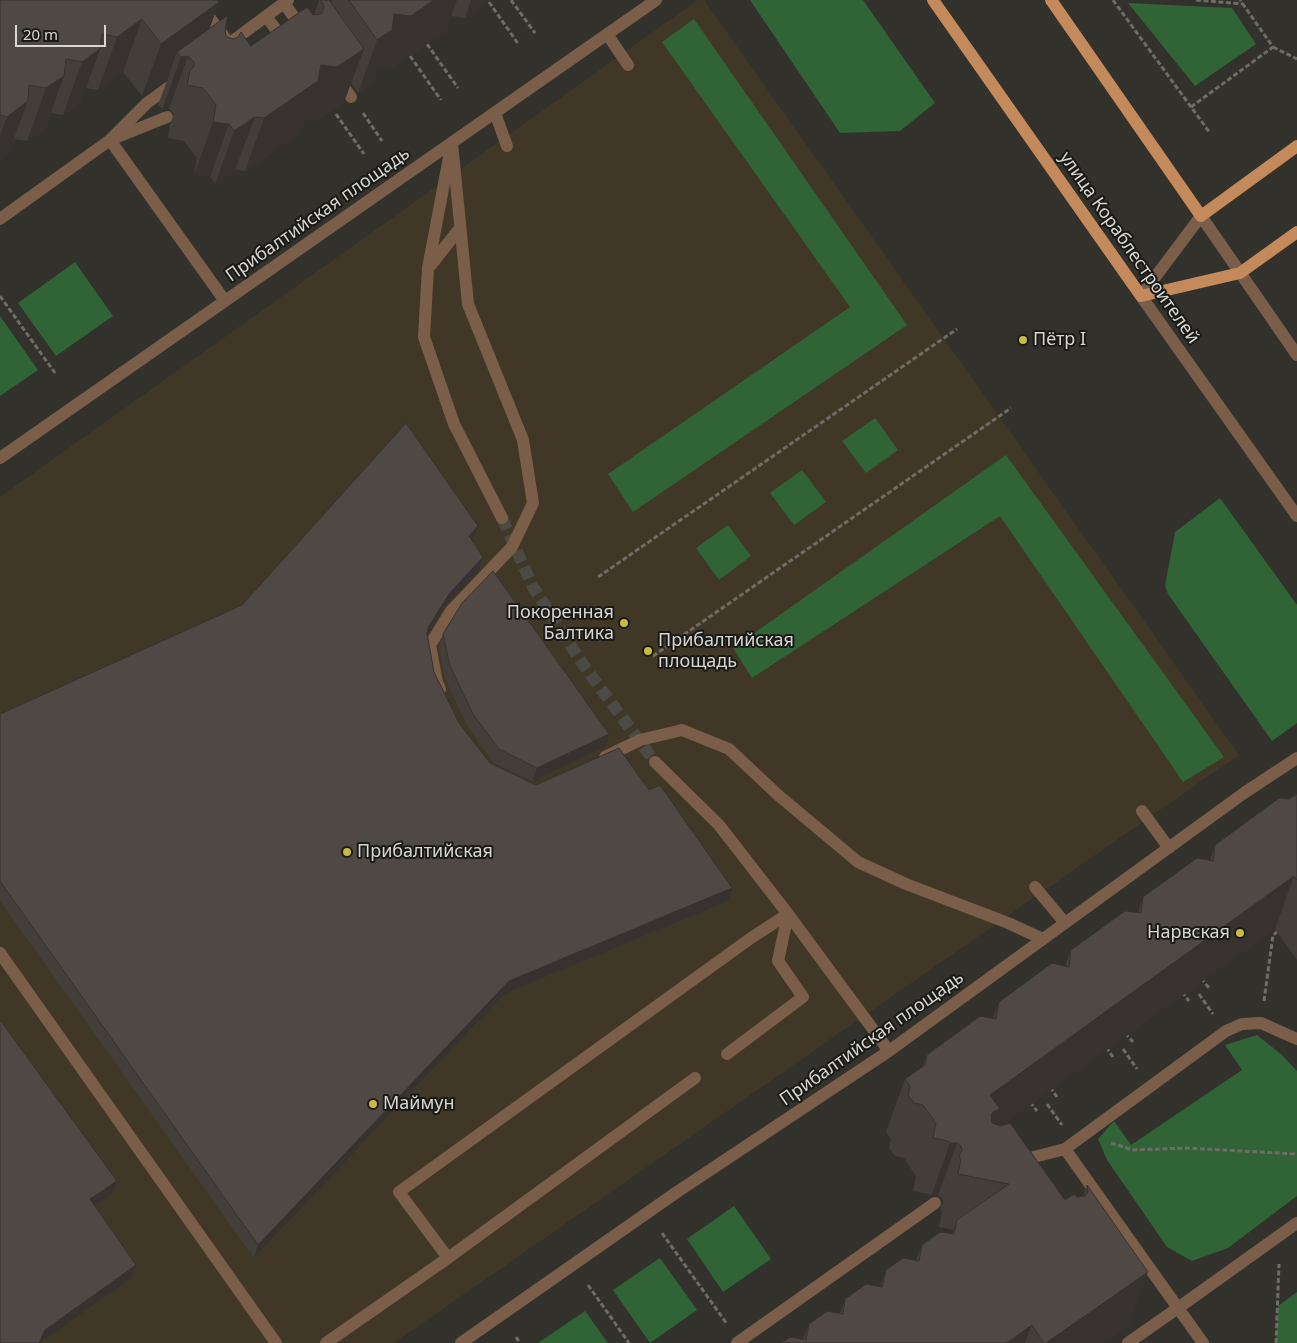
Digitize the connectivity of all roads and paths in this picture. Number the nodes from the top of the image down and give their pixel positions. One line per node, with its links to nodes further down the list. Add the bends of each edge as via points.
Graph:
1 (196, 0): 12 (street, via 224,49)
2 (511, 0): 13 (path)
3 (656, 0): 14 (street, Прибалтийская площадь)
4 (933, 0): 46 (main road, улица Кораблестроителей)
5 (1051, 0): 39 (main road)
6 (1113, 0): 28 (path)
7 (1196, 0): 11 (path)
8 (1240, 0): 11 (path)
9 (286, 2): 12 (street); 15 (street)
10 (489, 2): 17 (path)
11 (1242, 4): 18 (path)
12 (266, 16): 19 (street)
13 (535, 33)
14 (607, 34): 22 (street); 30 (street, Прибалтийская площадь)
15 (311, 41)
16 (427, 44): 25 (path)
17 (519, 45)
18 (1273, 47): 21 (path); 28 (path)
19 (293, 54)
20 (410, 56): 27 (path)
21 (1297, 59)
22 (628, 65)
23 (331, 68): 26 (street)
24 (184, 76): 33 (street, via 147,103)
25 (458, 88)
26 (351, 97): 34 (path)
27 (441, 100)
28 (1191, 106): 32 (path)
29 (333, 110): 38 (path)
30 (495, 113): 35 (street, Прибалтийская площадь); 36 (street)
31 (167, 117): 33 (street)
32 (1210, 133)
33 (110, 140): 40 (street); 47 (street)
34 (382, 141)
35 (452, 142): 41 (street); 43 (street); 47 (street, Прибалтийская площадь)
36 (507, 146)
37 (1297, 146): 39 (main road)
38 (364, 154)
39 (1201, 216): 44 (street); 46 (street)
40 (0, 219)
41 (460, 228): 43 (street); 57 (street, via 468,304 523,440 533,503 512,547 451,611 430,646 437,682)
42 (1297, 232): 44 (main road)
43 (428, 268): 54 (street, via 424,337 454,424)
44 (1240, 273): 46 (main road); 49 (street)
45 (0, 296): 50 (path)
46 (1141, 296): 53 (street, улица Кораблестроителей)
47 (225, 301): 52 (street, Прибалтийская площадь)
48 (957, 329): 55 (path)
49 (1297, 355)
50 (55, 373)
51 (1011, 408): 56 (path)
52 (0, 458)
53 (1297, 516)
54 (502, 518)
55 (598, 577)
56 (653, 656)
57 (445, 698)
58 (1297, 758): 62 (street, Прибалтийская площадь)
59 (655, 762): 64 (street, via 719,825)
60 (593, 763): 67 (street, via 640,740 682,730 729,748 858,862)
61 (1142, 811): 62 (street)
62 (1169, 848): 65 (street, Прибалтийская площадь)
63 (1035, 887): 65 (street)
64 (788, 914): 78 (street); 79 (street, via 778,961 803,997); 93 (street, via 400,1192)
65 (1065, 923): 67 (street, Прибалтийская площадь)
66 (1277, 932): 73 (path, via 1273,934)
67 (1043, 939): 78 (street, Прибалтийская площадь)
68 (0, 953): 98 (street)
69 (1200, 976): 70 (path)
70 (1208, 988)
71 (1181, 990): 72 (path)
72 (1189, 1001)
73 (1261, 1023): 75 (street); 86 (street, via 1242,1024 1226,1031)
74 (1124, 1031): 76 (path)
75 (1297, 1039)
76 (1133, 1042)
77 (1104, 1045): 80 (path)
78 (889, 1051): 100 (street, Прибалтийская площадь, via 669,1198)
79 (727, 1054)
80 (1113, 1056)
81 (695, 1078): 93 (street)
82 (1048, 1085): 83 (path)
83 (1057, 1097)
84 (1028, 1099): 85 (path)
85 (1038, 1111)
86 (1070, 1146): 87 (path, via 1098,1140 1133,1150 1186,1148); 88 (street, via 1006,1164); 95 (street)
87 (1297, 1154)
88 (1010, 1170)
89 (935, 1203): 97 (street)
90 (1297, 1223): 92 (street)
91 (662, 1233): 97 (path)
92 (1281, 1234): 95 (street); 105 (path)
93 (448, 1258): 99 (street)
94 (588, 1285): 102 (path)
95 (1178, 1308): 103 (street); 104 (street)
96 (516, 1337): 101 (path)
97 (738, 1342)
98 (276, 1343)
99 (326, 1343)
100 (462, 1343)
101 (520, 1343)
102 (629, 1343)
103 (1128, 1343)
104 (1203, 1343)
105 (1276, 1343)

